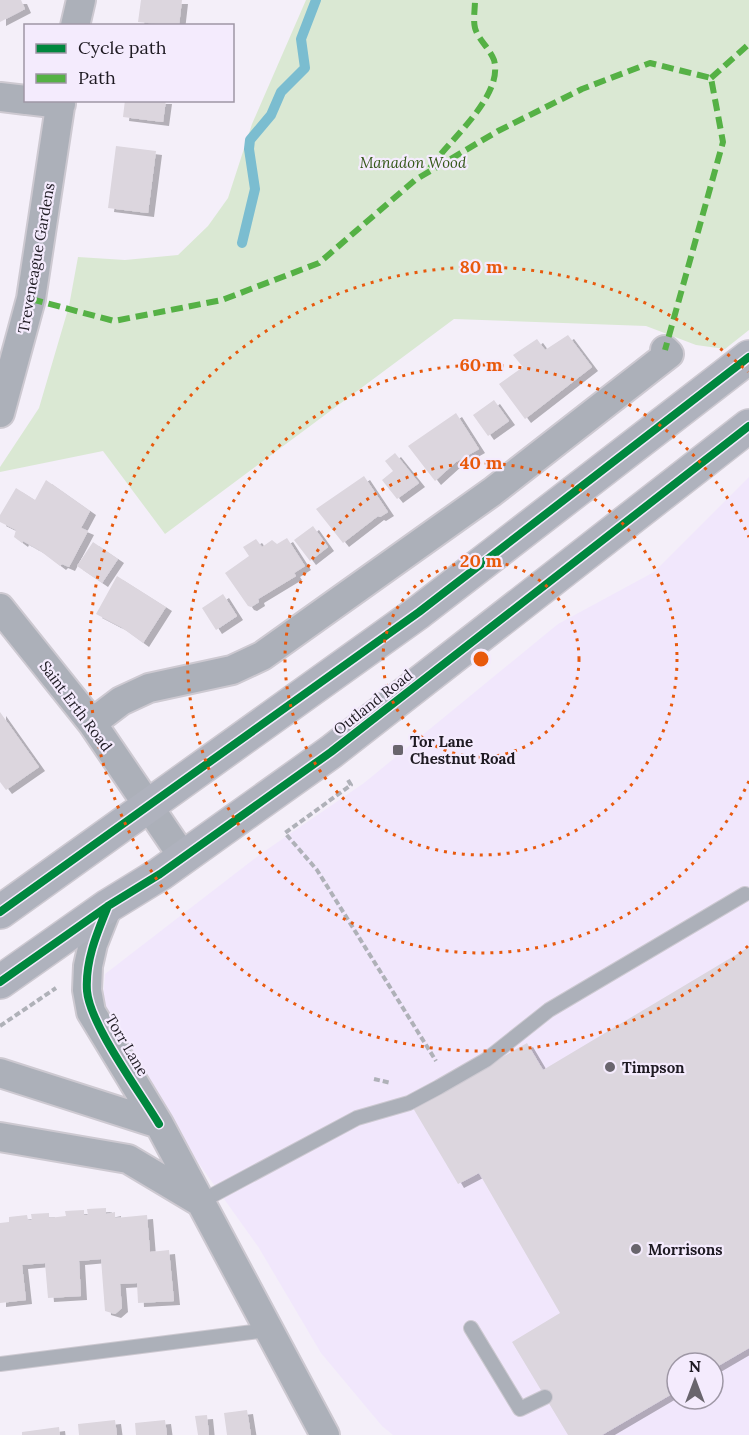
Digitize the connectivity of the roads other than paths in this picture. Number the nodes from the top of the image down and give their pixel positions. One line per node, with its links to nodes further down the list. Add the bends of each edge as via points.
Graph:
1 (81, 0): 2 (street)
2 (75, 24)
3 (0, 98): 4 (street)
4 (24, 100)
5 (61, 102): 8 (street, Treveneague Gardens, via 31,299)
6 (665, 350): 11 (street, via 669,354 492,492 262,656 232,670 149,688 120,701)
7 (749, 357): 12 (main road, via 419,612)
8 (0, 412)
9 (749, 426): 13 (main road, Outland Road, via 331,752)
10 (0, 608): 11 (street, Saint Erth Road)
11 (92, 723): 12 (street, Saint Erth Road)
12 (149, 807): 13 (street, Saint Erth Road); 16 (main road)
13 (183, 857): 15 (main road, Outland Road)
14 (745, 894): 21 (lane, via 549,1010 486,1060 409,1103 357,1118)
15 (108, 906): 17 (main road, Outland Road); 19 (street, Torr Lane, via 88,966 91,1012)
16 (0, 912)
17 (0, 982)
18 (0, 1073): 19 (street)
19 (159, 1124): 21 (street, Torr Lane)
20 (0, 1137): 21 (street, via 128,1159)
21 (200, 1202): 23 (street, Torr Lane)
22 (471, 1328): 25 (lane, via 520,1409)
23 (268, 1330): 24 (lane); 26 (street, Torr Lane)
24 (0, 1364)
25 (545, 1397)
26 (325, 1435)

